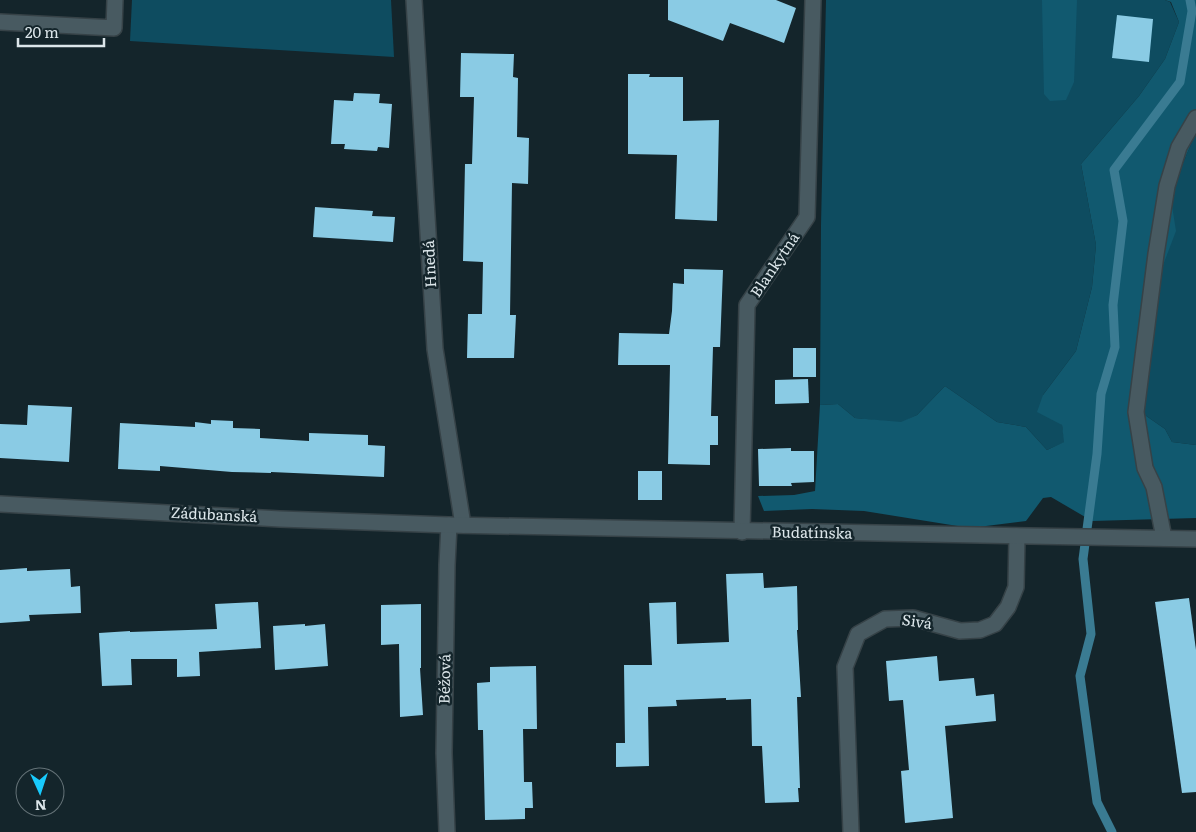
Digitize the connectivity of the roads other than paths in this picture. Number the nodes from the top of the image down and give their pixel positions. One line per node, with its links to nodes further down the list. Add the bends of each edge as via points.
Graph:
1 (115, 0): 4 (street, via 114,28)
2 (414, 0): 8 (street, Hnedá, via 435,349)
3 (813, 0): 9 (street, Blankytná, via 808,217 747,305)
4 (0, 22)
5 (1196, 118): 11 (street, via 1179,147 1167,186 1136,412 1145,468 1154,487)
6 (0, 504): 7 (street, Zádubanská)
7 (429, 524): 8 (street, Budatínska)
8 (456, 525): 9 (street, Budatínska); 13 (street, Béžová, via 447,565 444,753)
9 (742, 532): 10 (street, Budatínska)
10 (1018, 536): 11 (street, Budatínska); 14 (street, Sivá, via 1016,586 1008,607 995,624 980,630 960,631 913,618 885,619 858,634 845,667)
11 (1164, 538): 12 (street, Budatínska)
12 (1196, 539)
13 (447, 832)
14 (851, 832)

